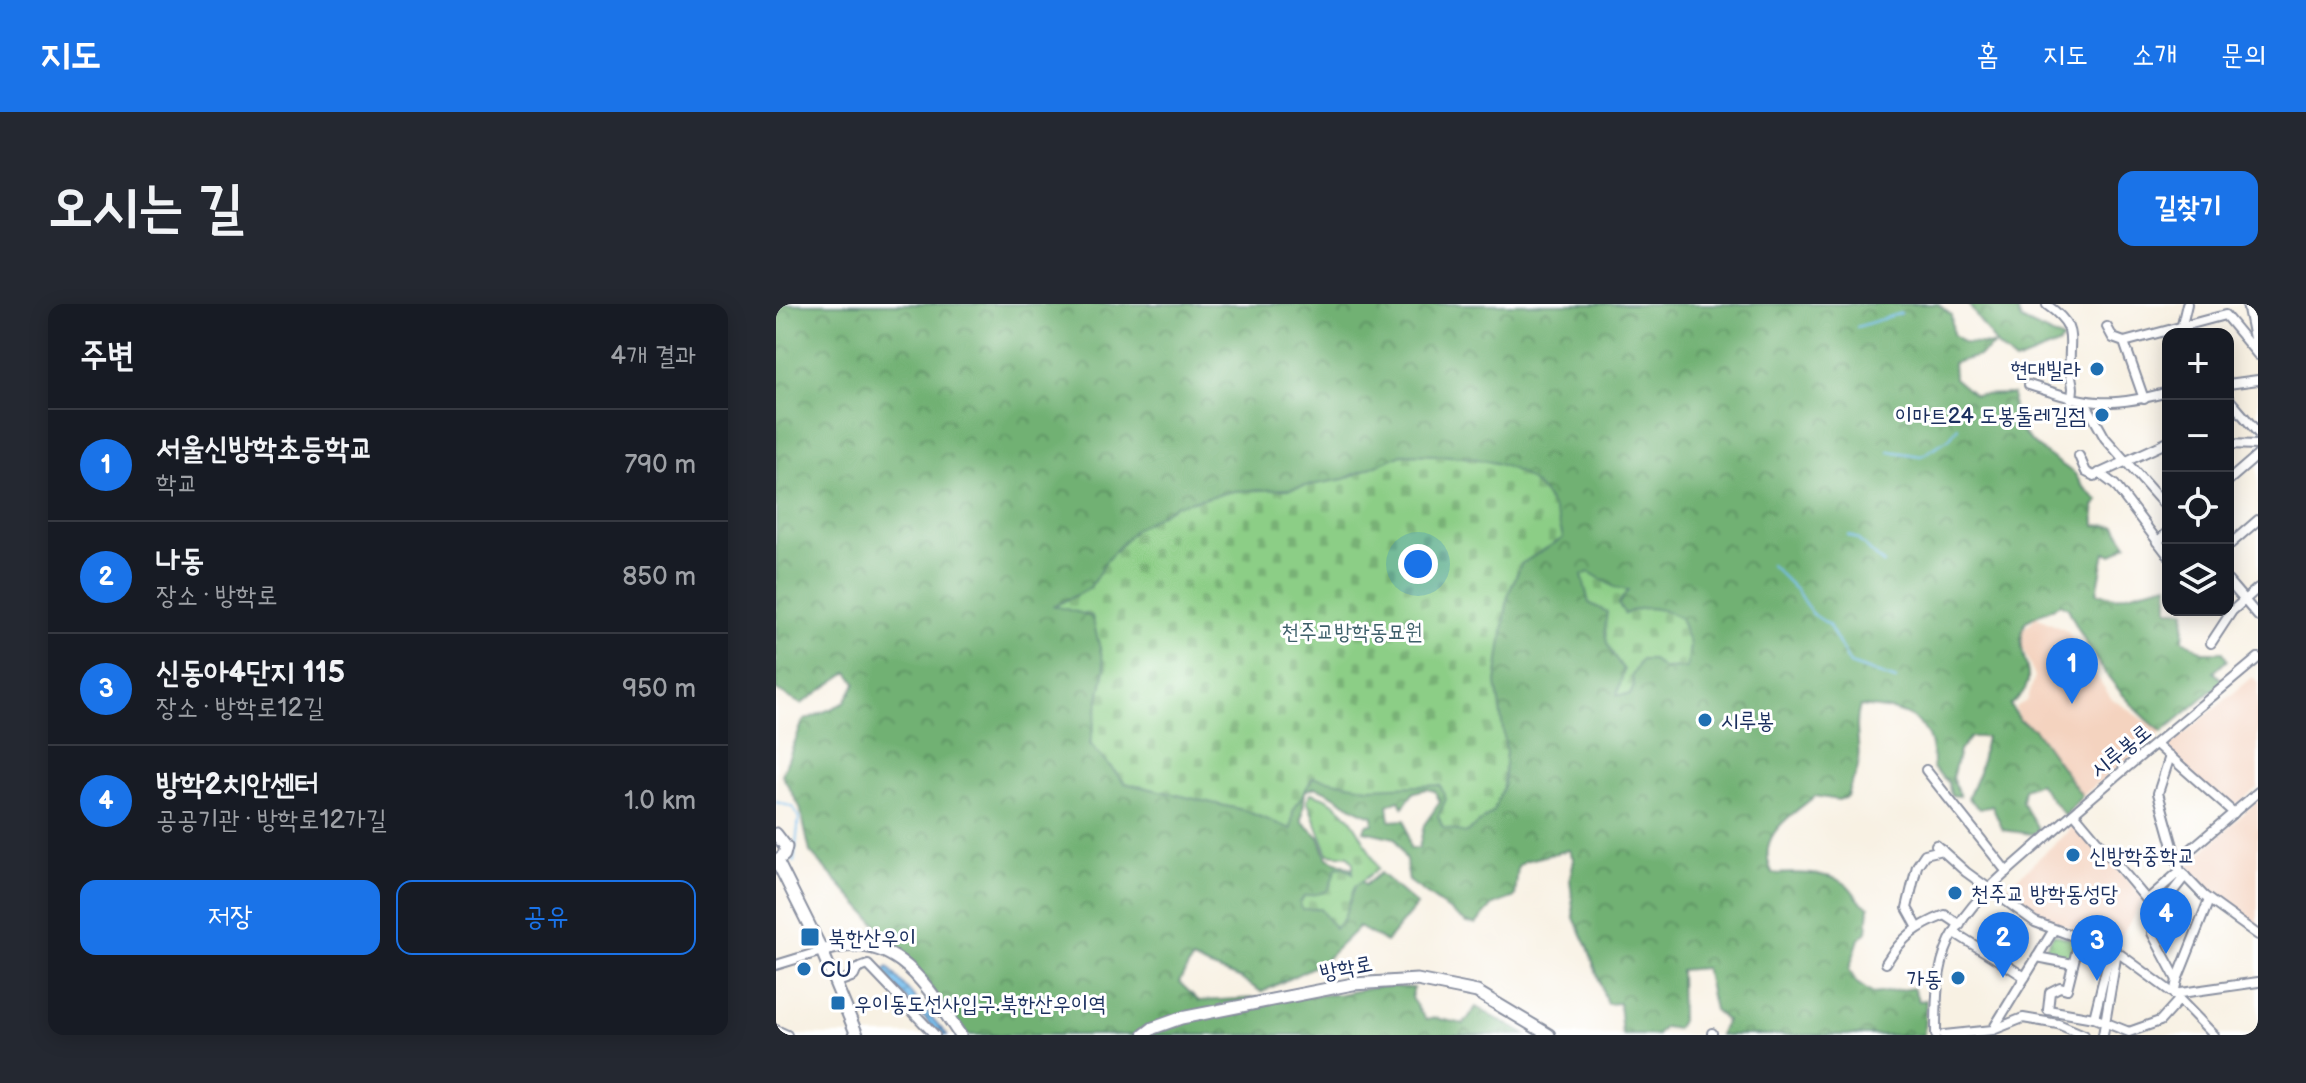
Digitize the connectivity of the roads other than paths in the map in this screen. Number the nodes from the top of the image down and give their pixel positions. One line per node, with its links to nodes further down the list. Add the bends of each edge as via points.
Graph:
1 (2187, 304): 5 (street)
2 (2247, 304): 9 (street)
3 (2047, 305): 14 (street, via 2058,313 2073,340)
4 (2107, 327): 8 (street, via 2113,338)
5 (2183, 328)
6 (2189, 328): 9 (street, via 2225,315)
7 (2162, 334): 8 (street)
8 (2124, 342): 15 (street)
9 (2258, 354)
10 (2258, 380): 11 (street)
11 (2234, 383)
12 (2029, 385): 14 (street)
13 (2162, 394): 15 (street)
14 (2071, 399): 17 (street)
15 (2144, 399): 17 (street)
16 (2230, 400): 18 (street)
17 (2086, 404): 24 (street)
18 (2258, 433)
19 (2234, 444): 21 (street)
20 (2162, 445): 24 (street)
21 (2258, 445)
22 (2258, 455): 26 (street)
23 (2079, 456): 25 (street, via 2089,474)
24 (2126, 461): 25 (street); 27 (street)
25 (2099, 473): 30 (street, via 2115,485)
26 (2234, 476)
27 (2162, 502)
28 (2258, 520): 31 (street)
29 (2162, 537): 30 (street)
30 (2157, 542): 32 (street)
31 (2230, 544)
32 (2162, 548)
33 (2234, 588): 35 (street)
34 (2258, 588): 35 (street)
35 (2244, 600): 36 (street); 38 (street)
36 (2234, 607)
37 (2227, 616): 39 (street)
38 (2258, 616)
39 (2211, 643)
40 (2258, 658): 41 (street, 시루봉로)
41 (2156, 744): 42 (street); 45 (street, 시루봉로)
42 (2170, 756): 46 (street); 49 (street, via 2158,793)
43 (1926, 770): 50 (street)
44 (2258, 792): 46 (street)
45 (2074, 813): 50 (street, 시루봉로); 53 (street)
46 (2234, 813): 49 (street)
47 (776, 834): 48 (main road, via 786,847)
48 (777, 861): 51 (main road)
49 (2181, 869): 53 (street); 54 (street); 55 (street)
50 (2007, 872): 52 (street, 시루봉로)
51 (780, 876): 60 (main road)
52 (1990, 887): 56 (street, via 1939,848 1925,854 1907,908); 57 (street, 시루봉로); 58 (street)
53 (2147, 900): 55 (street)
54 (2209, 900): 59 (street); 67 (street)
55 (2157, 912): 67 (street, via 2152,933)
56 (1917, 926): 57 (street, via 1945,915); 63 (street)
57 (1958, 929): 66 (street); 81 (street, 시루봉로, via 1942,961)
58 (2053, 931): 61 (street); 62 (street)
59 (2258, 935)
60 (822, 951): 65 (street); 69 (main road); 78 (main road, via 861,944 901,959)
61 (2117, 952): 70 (street); 72 (street)
62 (2037, 957): 64 (street); 66 (street)
63 (1886, 963)
64 (2073, 964): 71 (street, via 2067,989 2050,992 2048,1010); 71 (street, via 2077,949 2109,957)
65 (776, 965)
66 (2025, 977): 74 (street)
67 (2177, 980): 70 (street)
68 (2258, 982): 70 (street)
69 (835, 983): 76 (main road); 77 (street, via 868,965)
70 (2176, 998): 72 (street, via 2160,1021 2129,1032); 85 (street)
71 (2094, 1018): 72 (street)
72 (2103, 1024): 84 (street)
73 (776, 1030): 75 (street)
74 (1993, 1033): 82 (street); 83 (street, via 2023,1018)
75 (787, 1035)
76 (857, 1035)
77 (935, 1035)
78 (960, 1035)
79 (1144, 1035): 80 (main road, 방학로, via 1181,1018 1388,979 1438,981 1477,992)
80 (1549, 1035)
81 (1936, 1035)
82 (1944, 1035)
83 (2084, 1035)
84 (2103, 1035)
85 (2214, 1035)

